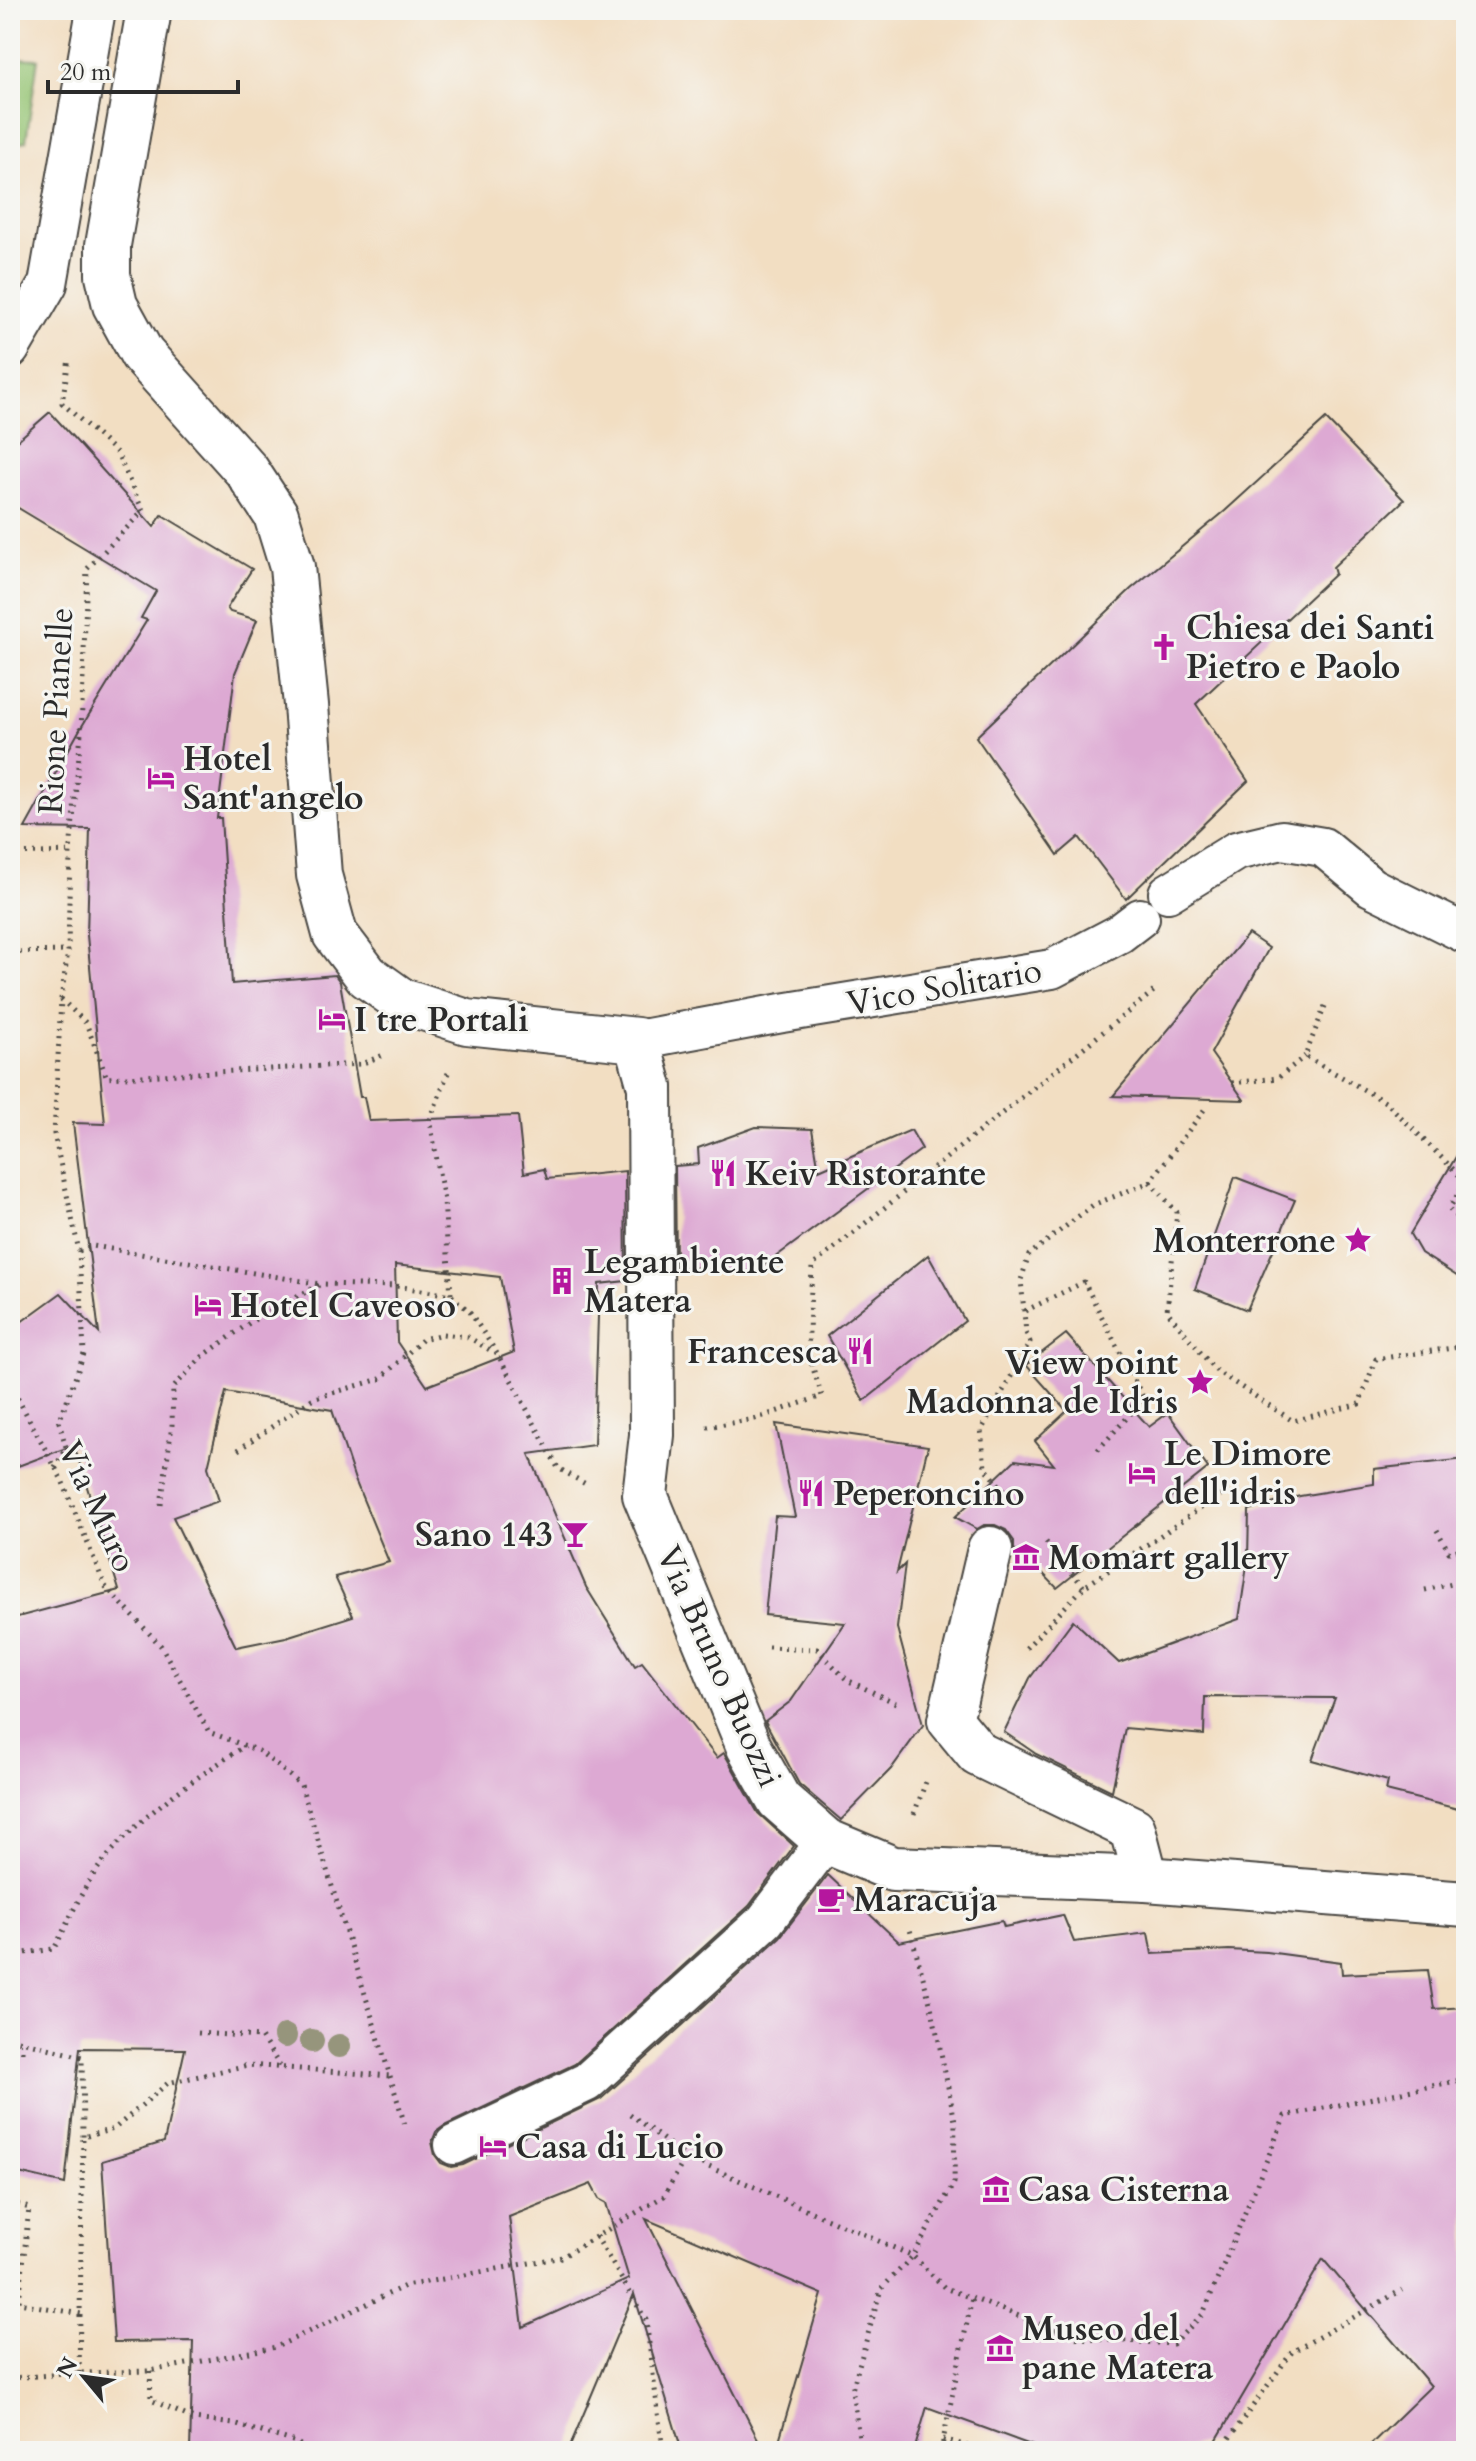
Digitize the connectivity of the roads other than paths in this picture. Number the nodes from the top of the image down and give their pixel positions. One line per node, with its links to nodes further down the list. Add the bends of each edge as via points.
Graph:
1 (96, 10): 3 (street, via 48,284)
2 (149, 10): 7 (street, via 108,245 108,275 115,305 142,354 247,471 276,515 292,567 319,875 335,934 367,976 402,1001 467,1022)
3 (10, 349)
4 (1168, 893): 6 (street, via 1236,851 1282,840 1323,847 1371,887)
5 (1140, 918): 7 (street, Vico Solitario, via 1052,969)
6 (1466, 934)
7 (637, 1040): 9 (street, Via Bruno Buozzi, via 650,1087 652,1435 645,1495 749,1747 779,1800)
8 (990, 1549): 10 (street, via 950,1720 978,1754 1133,1829)
9 (826, 1841): 10 (street, Via Bruno Buozzi, via 893,1869); 12 (street, via 765,1921 587,2082)
10 (1146, 1879): 11 (street, Via Bruno Buozzi)
11 (1466, 1904)
12 (454, 2145)

